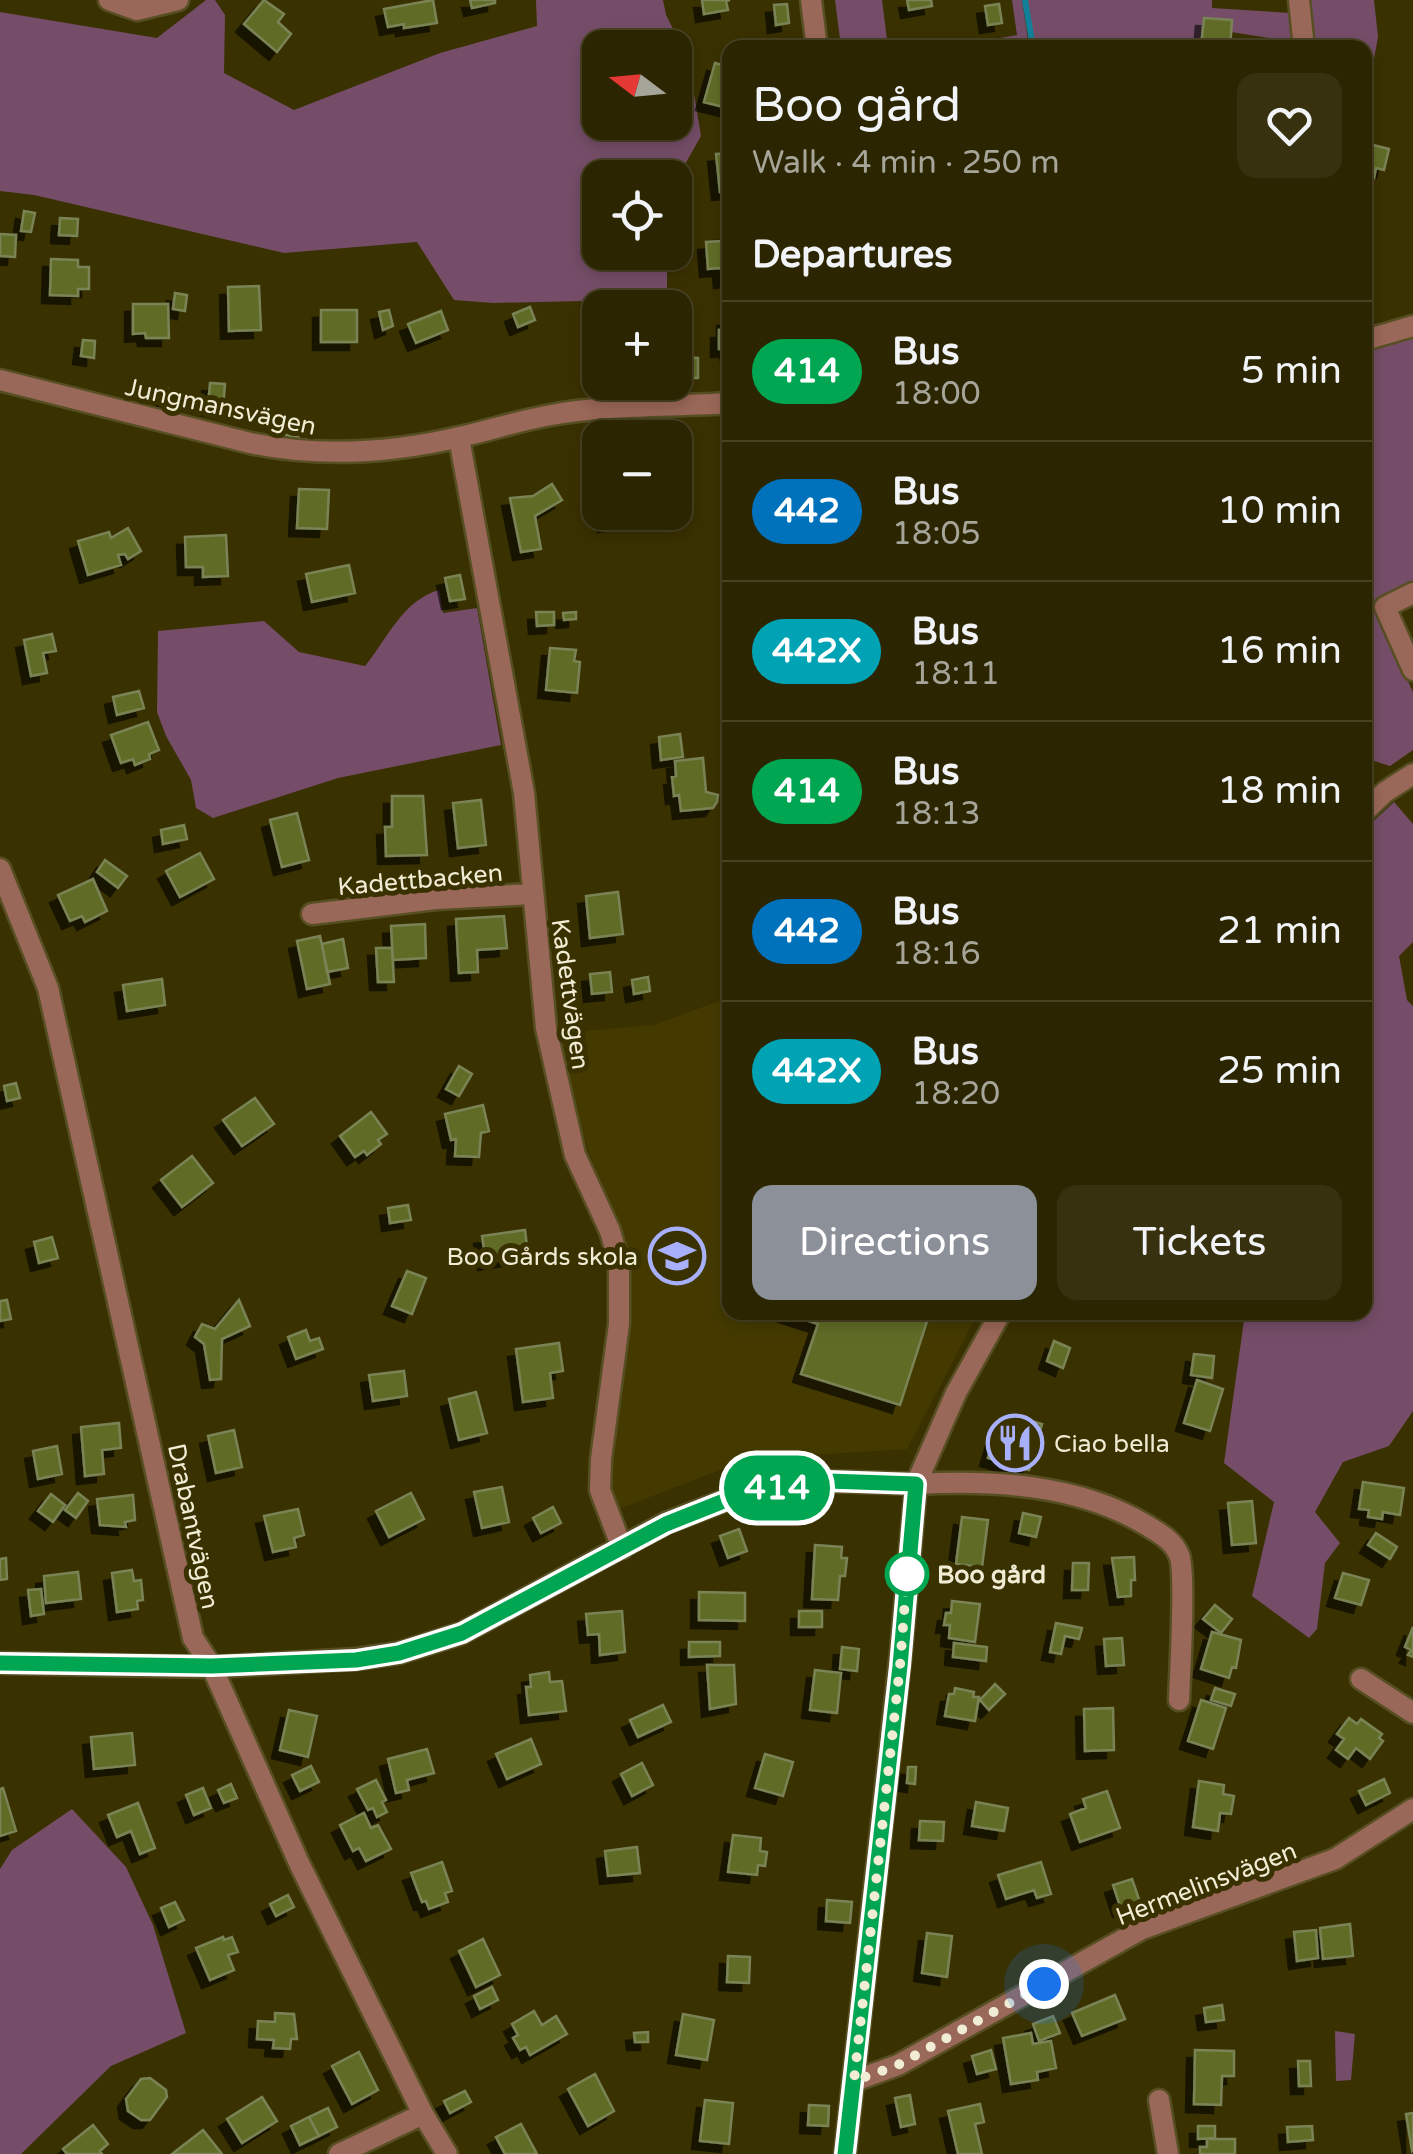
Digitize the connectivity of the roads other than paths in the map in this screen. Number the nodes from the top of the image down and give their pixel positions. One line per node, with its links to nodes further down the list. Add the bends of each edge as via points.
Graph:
1 (109, 0): 2 (street, via 137,10)
2 (178, 0)
3 (811, 0): 5 (street)
4 (1299, 0): 6 (street)
5 (816, 40)
6 (1303, 40)
7 (1413, 326): 8 (street)
8 (1372, 338)
9 (0, 380): 11 (street, Jungmansvägen, via 284,450 354,452)
10 (722, 403): 11 (street, Jungmansvägen, via 605,408)
11 (459, 438): 17 (street, Kadettvägen, via 510,705)
12 (1413, 593): 13 (street, via 1385,607)
13 (1413, 670)
14 (1413, 774): 15 (street)
15 (1372, 805)
16 (0, 869): 23 (street, Drabantvägen, via 48,988 192,1638)
17 (533, 894): 18 (street, Kadettbacken); 21 (street, Kadettvägen, via 546,1028 567,1122 619,1262 600,1490)
18 (312, 914)
19 (997, 1320): 20 (street)
20 (916, 1484): 21 (street, via 778,1487 698,1510); 25 (street, via 1036,1487 1102,1504 1168,1538 1182,1561); 28 (street)
21 (622, 1548): 23 (street, via 429,1645 356,1660)
22 (0, 1663): 23 (street)
23 (212, 1666): 30 (street, Drabantvägen)
24 (1361, 1680): 26 (street)
25 (1179, 1700)
26 (1413, 1712)
27 (1413, 1809): 28 (street, Hermelinsvägen, via 1335,1859 1142,1929 898,2065)
28 (854, 2081): 33 (street)
29 (1159, 2100): 34 (street)
30 (423, 2114): 31 (street); 32 (street, Drabantvägen)
31 (339, 2154)
32 (447, 2154)
33 (846, 2154)
34 (1168, 2154)

